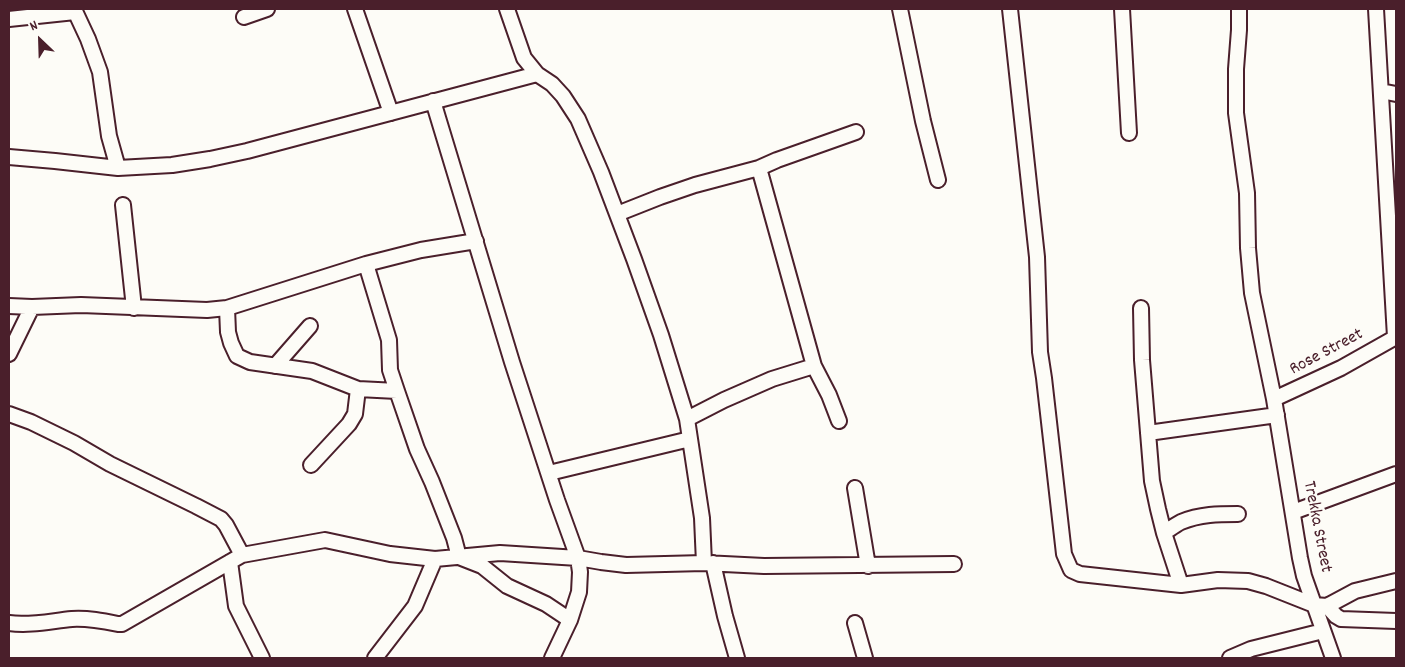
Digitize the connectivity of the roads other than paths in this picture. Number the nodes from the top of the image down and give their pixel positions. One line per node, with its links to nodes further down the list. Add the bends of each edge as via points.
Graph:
1 (267, 9): 10 (street)
2 (355, 9): 16 (street)
3 (507, 9): 12 (street, via 524,58)
4 (900, 9): 22 (street)
5 (1010, 9): 61 (street, via 1037,258 1040,352 1064,554 1070,570 1080,574)
6 (1122, 9): 18 (street)
7 (1239, 9): 39 (street, Trekka Street, via 1236,113 1247,193 1252,293)
8 (1376, 9): 13 (street)
9 (74, 10): 11 (street); 20 (street, via 100,72 109,136)
10 (244, 17)
11 (9, 19)
12 (538, 74): 15 (street); 24 (street, via 563,96 578,120)
13 (1381, 91): 14 (street); 33 (street)
14 (1396, 94)
15 (433, 101): 16 (street); 25 (street)
16 (391, 113): 20 (street, via 210,159)
17 (856, 132): 21 (street)
18 (1129, 133)
19 (9, 157): 20 (street)
20 (118, 168)
21 (759, 168): 24 (street, via 686,188); 36 (street)
22 (938, 180)
23 (123, 205): 29 (street)
24 (616, 214): 42 (street, via 661,336)
25 (476, 241): 26 (street); 47 (street)
26 (366, 264): 30 (street); 38 (street, via 390,340 390,370)
27 (9, 306): 28 (street)
28 (32, 307): 29 (street); 34 (street)
29 (134, 308): 30 (street)
30 (227, 308): 35 (street, via 228,332 237,356)
31 (1141, 308): 44 (street)
32 (310, 326): 35 (street)
33 (1395, 337): 39 (street, Rose Street, via 1341,368)
34 (9, 354)
35 (275, 366): 37 (street, via 312,370)
36 (814, 366): 42 (street, via 772,379); 43 (street)
37 (358, 389): 38 (street); 46 (street, via 355,414 349,424)
38 (397, 391): 53 (street, via 416,449 432,482)
39 (1274, 399): 41 (street, Trekka Street)
40 (9, 414): 55 (street, via 74,443 217,517 226,525)
41 (1277, 415): 44 (street); 50 (street, Trekka Street)
42 (687, 419): 45 (street)
43 (839, 421)
44 (1148, 433): 52 (street, via 1152,481)
45 (690, 439): 47 (street); 57 (street)
46 (311, 465)
47 (549, 473): 54 (street)
48 (1396, 474): 50 (street)
49 (855, 488): 59 (street)
50 (1292, 512): 62 (street, Trekka Street, via 1300,558)
51 (1238, 514): 52 (street, via 1196,517 1180,522)
52 (1164, 533): 61 (street)
53 (459, 556): 54 (street, via 500,553); 56 (street); 63 (street, via 482,566 507,586 546,604)
54 (578, 558): 57 (street, via 626,565); 63 (street, via 580,592)
55 (236, 559): 56 (street, via 326,540 390,554); 64 (street, via 122,624 91,619 27,624); 68 (street, via 236,606)
56 (435, 559): 69 (street, via 415,606)
57 (709, 563): 59 (street); 71 (street)
58 (954, 564): 59 (street)
59 (868, 566)
60 (1396, 580): 62 (street)
61 (1181, 585): 62 (street, via 1218,580 1248,581)
62 (1320, 605): 65 (street, via 1341,619); 67 (street, Trekka Street)
63 (570, 620): 70 (street)
64 (9, 622)
65 (1396, 622)
66 (855, 623): 72 (street)
67 (1323, 631): 73 (street, via 1251,649); 74 (street, Trekka Street)
68 (262, 658)
69 (375, 658)
70 (552, 658)
71 (737, 658)
72 (865, 658)
73 (1230, 658)
74 (1333, 658)

